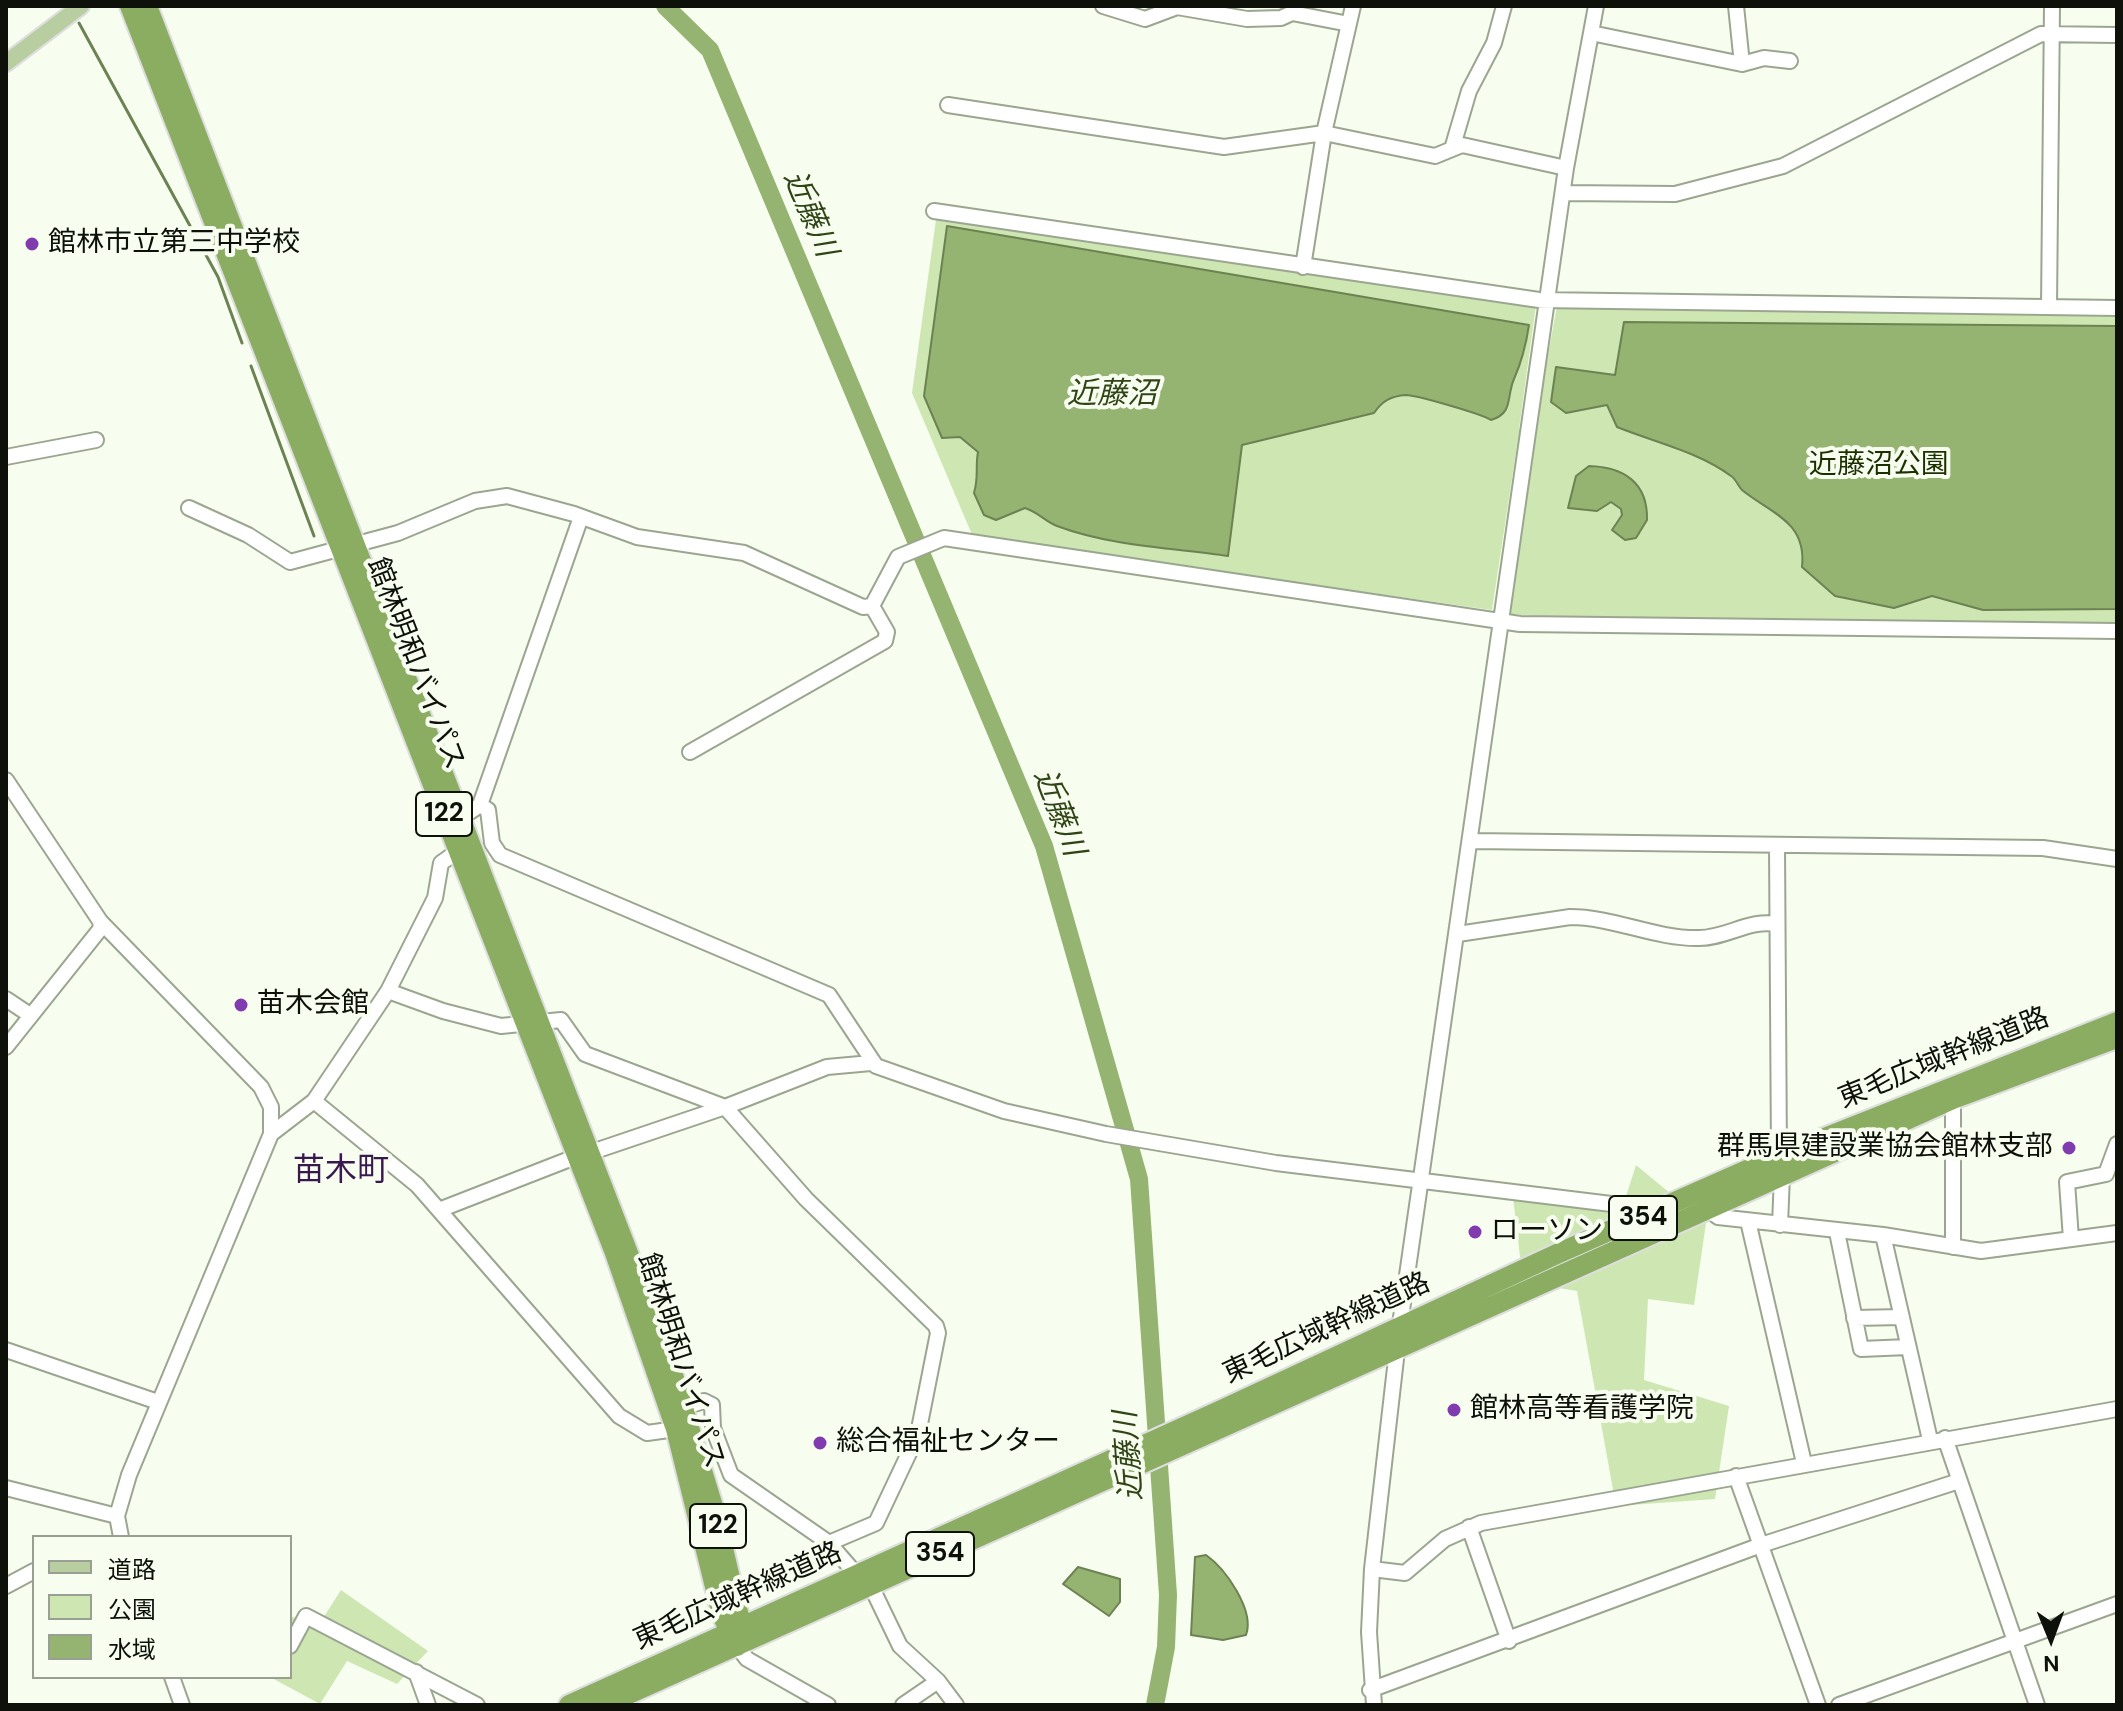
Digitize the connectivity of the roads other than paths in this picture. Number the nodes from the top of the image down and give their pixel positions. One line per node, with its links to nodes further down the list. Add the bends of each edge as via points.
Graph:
1 (81, 6): 15 (main road)
2 (130, 6): 31 (highway, 館林明和バイパス / 122)
3 (147, 6): 31 (highway, 館林明和バイパス / 122)
4 (1103, 6): 10 (street, via 1145,19 1177,7 1247,19 1292,13)
5 (1353, 6): 10 (street)
6 (1504, 6): 19 (street)
7 (1596, 6): 11 (street)
8 (1736, 6): 16 (street)
9 (2052, 6): 12 (street)
10 (1349, 24): 18 (street)
11 (1591, 33): 16 (street); 20 (street)
12 (2051, 34): 13 (street); 21 (street, via 2041,34 1783,166 1675,194); 25 (street)
13 (2117, 35)
14 (1790, 61): 16 (street, via 1764,58)
15 (6, 63)
16 (1742, 64)
17 (948, 105): 18 (street, via 1224,147)
18 (1324, 133): 19 (street, via 1435,156); 23 (street)
19 (1452, 149): 20 (street, via 1462,145)
20 (1566, 168): 21 (street)
21 (1563, 193): 24 (street)
22 (934, 211): 23 (street)
23 (1303, 267): 24 (street)
24 (1548, 301): 25 (street); 33 (street)
25 (2049, 307): 26 (street)
26 (2117, 308)
27 (96, 440): 28 (street)
28 (6, 457)
29 (189, 508): 31 (street, via 248,535 290,562)
30 (581, 517): 31 (street, via 507,496 475,501 419,526); 32 (street, via 654,541 744,553 832,595); 37 (street)
31 (348, 546): 38 (highway, 館林明和バイパス / 122); 41 (highway, 館林明和バイパス / 122)
32 (872, 606): 33 (street, via 898,557 939,539); 35 (street, via 887,632 885,641)
33 (1503, 620): 34 (street, via 1655,628); 39 (street)
34 (2117, 631)
35 (690, 752)
36 (6, 780): 43 (street)
37 (480, 805): 38 (street); 53 (street, via 488,810 492,843 500,855 829,995)
38 (461, 818): 50 (highway, 館林明和バイパス / 122)
39 (1472, 841): 40 (street); 45 (street)
40 (1777, 846): 42 (street, via 2043,848); 44 (street)
41 (458, 851): 46 (street, via 437,869 435,898); 50 (highway, 館林明和バイパス / 122)
42 (2117, 859)
43 (100, 921): 48 (street, via 101,928); 54 (street)
44 (1777, 924): 45 (street, via 1760,921 1703,938 1570,917); 62 (street)
45 (1458, 934): 63 (street)
46 (388, 991): 50 (street, via 501,1026); 56 (street)
47 (6, 999): 48 (street)
48 (30, 1015): 52 (street)
49 (2117, 1022): 62 (highway, 東毛広域幹線道路 / 354, via 1953,1084)
50 (532, 1023): 57 (street, via 566,1023 581,1050 592,1057); 61 (highway, 館林明和バイパス / 122)
51 (2117, 1038): 55 (highway, 東毛広域幹線道路 / 354)
52 (6, 1047)
53 (871, 1063): 57 (street, via 827,1067); 63 (street, via 1004,1111 1109,1134)
54 (269, 1099): 58 (street); 59 (street)
55 (1953, 1099): 62 (highway, 東毛広域幹線道路 / 354); 73 (street)
56 (314, 1101): 58 (street); 65 (street, via 417,1185)
57 (725, 1107): 61 (street); 93 (street, via 795,1188 938,1330 918,1434 876,1523)
58 (290, 1116): 59 (street)
59 (271, 1134): 80 (street)
60 (2117, 1144): 72 (street, via 2106,1174 2067,1182)
61 (582, 1155): 65 (street); 81 (highway, 館林明和バイパス / 122); 83 (highway, 館林明和バイパス / 122)
62 (1780, 1166): 64 (highway, 東毛広域幹線道路 / 354); 66 (highway, 東毛広域幹線道路 / 354); 68 (street)
63 (1420, 1181): 66 (street, via 1644,1208); 76 (street)
64 (1706, 1208): 67 (street, via 1718,1217); 77 (highway, 東毛広域幹線道路 / 354)
65 (439, 1210): 83 (street, via 619,1416 647,1433)
66 (1651, 1214): 76 (highway, 東毛広域幹線道路 / 354)
67 (1748, 1221): 68 (street); 86 (street)
68 (1780, 1225): 69 (street)
69 (1837, 1232): 71 (street); 75 (street)
70 (2117, 1233): 72 (street)
71 (1883, 1235): 73 (street); 74 (street)
72 (2071, 1239): 73 (street, via 1981,1251)
73 (1953, 1247)
74 (1902, 1317): 75 (street); 78 (street)
75 (1854, 1318): 78 (street, via 1861,1349)
76 (1400, 1324): 77 (street); 84 (highway, 東毛広域幹線道路 / 354)
77 (1398, 1347): 84 (highway, 東毛広域幹線道路 / 354); 95 (street)
78 (1908, 1347): 85 (street)
79 (6, 1350): 80 (street)
80 (158, 1402): 90 (street)
81 (685, 1407): 93 (street, via 704,1401 712,1405 726,1469); 100 (highway, 館林明和バイパス / 122)
82 (2117, 1409): 85 (street)
83 (676, 1429): 100 (highway, 館林明和バイパス / 122)
84 (1176, 1438): 97 (highway, 東毛広域幹線道路 / 354)
85 (1937, 1439): 86 (street); 88 (street)
86 (1804, 1463): 87 (street)
87 (1736, 1476): 91 (street); 94 (street)
88 (1959, 1481): 94 (street); 102 (street)
89 (6, 1488): 90 (street)
90 (117, 1516): 92 (street)
91 (1469, 1527): 95 (street, via 1445,1539 1405,1573); 101 (street)
92 (118, 1535)
93 (829, 1543): 97 (street)
94 (1761, 1545): 101 (street); 117 (street)
95 (1372, 1569): 107 (street)
96 (32, 1572): 98 (street)
97 (863, 1580): 100 (highway, 東毛広域幹線道路 / 354); 106 (street, via 900,1646)
98 (6, 1586)
99 (2117, 1604): 102 (street)
100 (735, 1634): 111 (highway, 東毛広域幹線道路 / 354); 112 (highway, 東毛広域幹線道路 / 354); 113 (street, via 747,1659)
101 (1509, 1641): 107 (street)
102 (2013, 1641): 118 (street); 119 (street)
103 (292, 1642): 104 (street, via 306,1616)
104 (416, 1672): 109 (street); 110 (street)
105 (173, 1679): 108 (street)
106 (938, 1681): 114 (street); 115 (street)
107 (1370, 1690): 116 (street)
108 (182, 1705)
109 (428, 1705)
110 (477, 1705)
111 (569, 1705)
112 (604, 1705)
113 (828, 1705)
114 (903, 1705)
115 (956, 1705)
116 (1374, 1705)
117 (1818, 1705)
118 (1839, 1705)
119 (2037, 1705)

